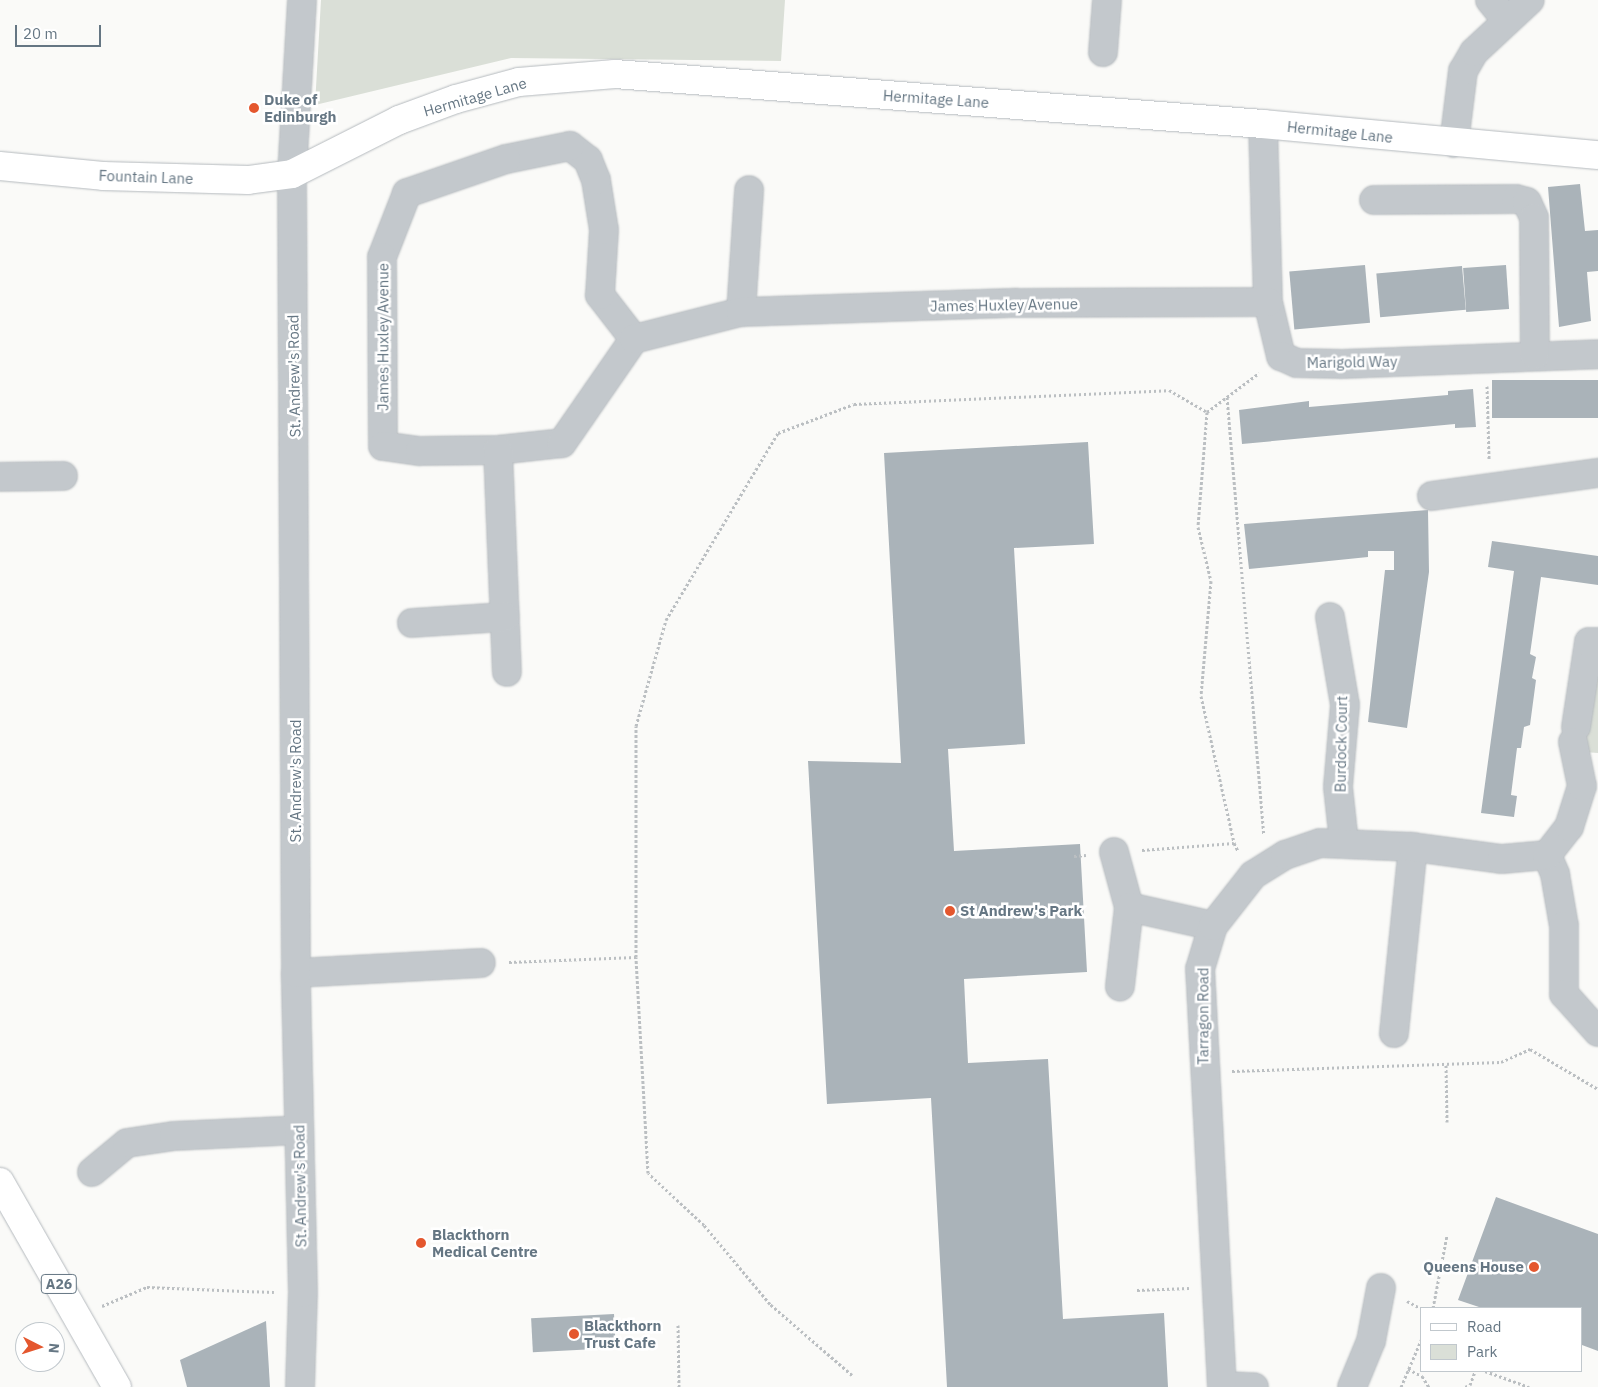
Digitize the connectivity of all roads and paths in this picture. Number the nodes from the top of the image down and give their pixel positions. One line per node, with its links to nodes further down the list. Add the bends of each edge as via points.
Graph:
1 (302, 0): 10 (street, St. Andrew's Road)
2 (1106, 0): 5 (street)
3 (1530, 0): 4 (street)
4 (1498, 10): 7 (street, via 1463,71)
5 (1103, 52)
6 (1263, 124): 7 (main road, Hermitage Lane); 10 (main road, Hermitage Lane, via 615,74 564,76 518,82 456,99 400,120); 13 (street)
7 (1454, 143): 8 (main road, Hermitage Lane)
8 (1598, 155)
9 (0, 166): 10 (main road, Fountain Lane, via 103,176 248,180)
10 (292, 174): 44 (street, St. Andrew's Road)
11 (749, 190): 14 (street)
12 (1374, 200): 17 (street, via 1516,199 1528,202 1534,218)
13 (1268, 302): 14 (street, James Huxley Avenue, via 1017,304); 18 (street)
14 (742, 312): 15 (street, James Huxley Avenue)
15 (634, 339): 22 (street, James Huxley Avenue, via 562,443); 22 (street, James Huxley Avenue, via 600,294 604,230 596,180 588,160 570,146 506,159 407,193 382,257 384,446 420,451)
16 (1598, 354): 17 (street, Marigold Way)
17 (1535, 355): 19 (street, Marigold Way)
18 (1281, 356): 19 (street, Marigold Way, via 1297,363 1343,364); 20 (path)
19 (1486, 358): 26 (path)
20 (1227, 397): 21 (path); 39 (path)
21 (1207, 412): 35 (path, via 1198,528 1211,581 1201,696); 42 (path, via 1169,390 854,404 778,433 666,620 636,726)
22 (498, 450): 28 (street)
23 (1598, 473): 26 (street)
24 (63, 476): 25 (street)
25 (0, 477)
26 (1490, 486): 27 (street)
27 (1432, 496)
28 (505, 617): 30 (street); 32 (street)
29 (1330, 617): 34 (street, Burdock Court, via 1345,705 1338,787)
30 (412, 623)
31 (1598, 642): 33 (street, via 1589,642 1574,734)
32 (507, 672)
33 (1590, 777): 38 (street, via 1569,827)
34 (1344, 842): 36 (street, Tarragon Road); 39 (street, Tarragon Road, via 1320,843 1285,855)
35 (1234, 843): 37 (path); 39 (path)
36 (1413, 847): 38 (street, Tarragon Road, via 1502,859); 47 (street)
37 (1114, 852): 40 (street)
38 (1547, 855): 46 (street, via 1555,874 1564,926 1564,994)
39 (1259, 871): 41 (street, Tarragon Road)
40 (1129, 907): 41 (street); 45 (street)
41 (1213, 926): 49 (street, Tarragon Road, via 1200,969)
42 (636, 957): 43 (path); 67 (path, via 648,1173 704,1224 770,1304)
43 (481, 963): 44 (street)
44 (296, 972): 52 (street, St. Andrew's Road)
45 (1120, 986)
46 (1598, 1032)
47 (1394, 1033)
48 (1446, 1065): 49 (path); 50 (path, via 1501,1062 1530,1049); 51 (path)
49 (1203, 1071): 56 (street, Tarragon Road)
50 (1598, 1089)
51 (1447, 1122)
52 (299, 1130): 53 (street, via 174,1136 127,1143); 59 (street, St. Andrew's Road)
53 (92, 1172)
54 (0, 1182): 61 (main road, A26)
55 (1447, 1235): 60 (path)
56 (1217, 1286): 58 (path); 71 (street, Tarragon Road)
57 (1381, 1288): 73 (street, via 1371,1341)
58 (1137, 1290)
59 (303, 1293): 61 (path, via 147,1287); 69 (street, St. Andrew's Road)
60 (1433, 1307)
61 (78, 1316): 68 (main road, A26)
62 (678, 1325): 70 (path)
63 (1420, 1342): 64 (path)
64 (1408, 1369): 74 (path); 75 (path, via 1422,1376)
65 (1475, 1372): 76 (path, via 1470,1385)
66 (1488, 1372): 77 (path)
67 (852, 1375)
68 (117, 1387)
69 (300, 1387)
70 (679, 1387)
71 (1222, 1387): 72 (street)
72 (1254, 1387)
73 (1352, 1387)
74 (1401, 1387)
75 (1429, 1387)
76 (1465, 1387)
77 (1529, 1387)

